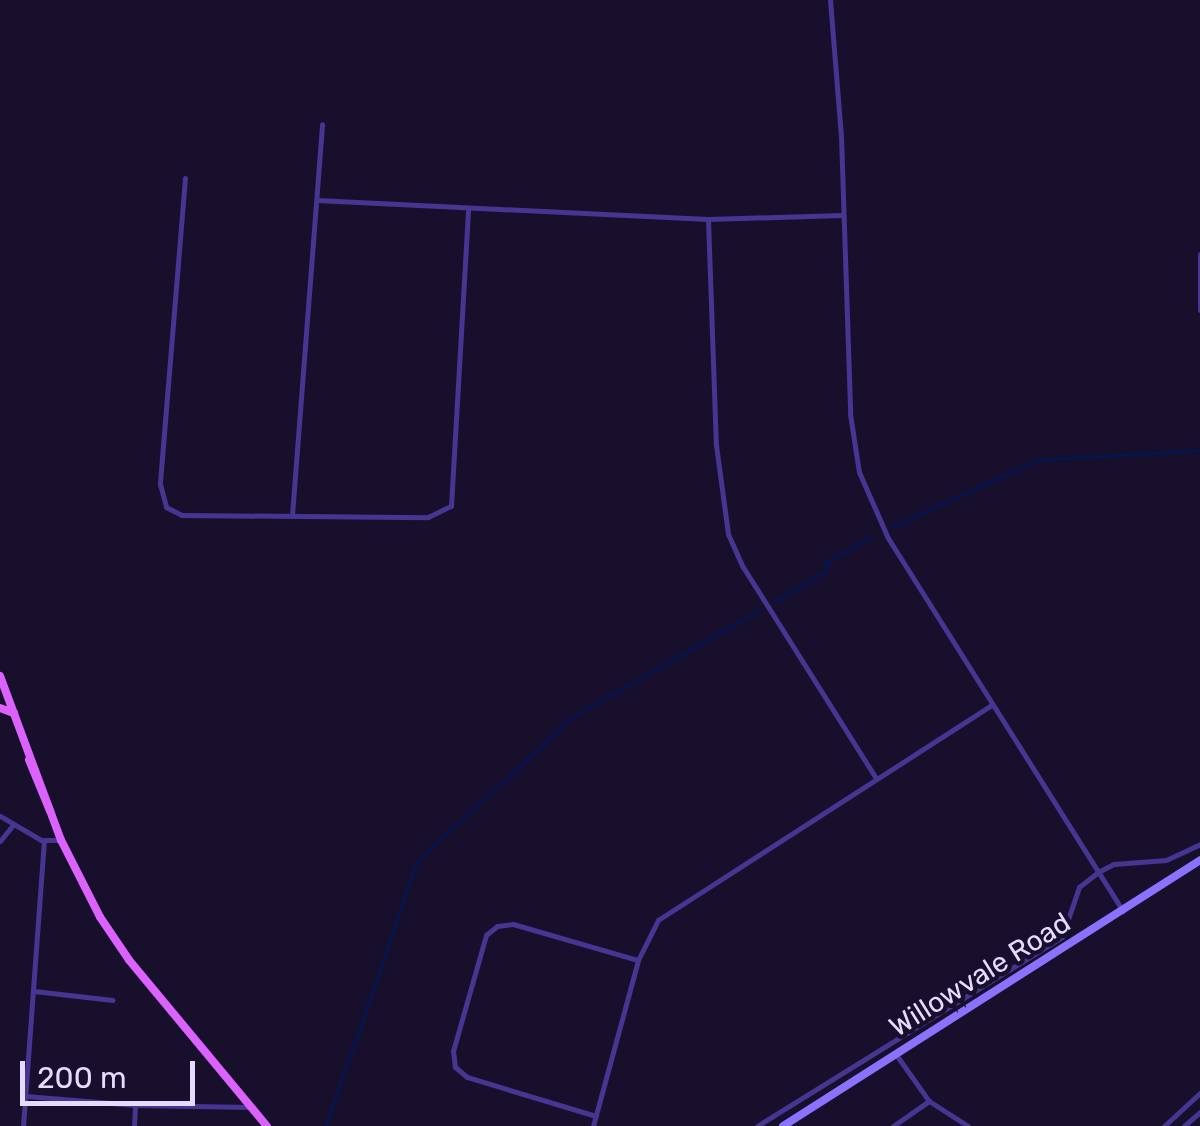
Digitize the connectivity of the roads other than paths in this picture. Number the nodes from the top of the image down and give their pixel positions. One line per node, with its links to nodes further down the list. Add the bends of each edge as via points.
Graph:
1 (830, 0): 6 (street)
2 (322, 124): 4 (street)
3 (185, 178): 10 (street, via 163,502 182,514)
4 (317, 200): 5 (street); 10 (street)
5 (468, 210): 7 (street); 10 (street, via 451,506 428,517)
6 (842, 214): 7 (street); 13 (street, via 850,414 860,472 888,538)
7 (708, 219): 16 (street, via 715,430 728,534)
8 (1200, 254): 9 (street)
9 (1200, 310)
10 (292, 516)
11 (0, 676): 12 (main road)
12 (3, 695): 15 (main road)
13 (992, 704): 16 (street); 24 (street)
14 (0, 708): 15 (main road)
15 (14, 713): 19 (main road)
16 (876, 778): 26 (street, via 672,907 649,931)
17 (0, 816): 18 (street)
18 (12, 824): 20 (street); 21 (street)
19 (61, 840): 21 (street); 34 (main road, via 129,960)
20 (0, 841)
21 (44, 841): 27 (street)
22 (1200, 844): 24 (street, via 1166,860 1114,864)
23 (1200, 860): 25 (main road, Willowvale Road)
24 (1098, 872): 25 (street); 41 (street, via 1080,887 1062,936)
25 (1124, 912): 29 (main road, Willowvale Road)
26 (638, 960): 36 (street); 36 (street, via 513,924 497,926 486,935 453,1051 455,1067 467,1077)
27 (34, 990): 28 (street); 31 (street)
28 (112, 1000)
29 (896, 1055): 32 (street); 42 (main road, Willowvale Road)
30 (1200, 1093): 45 (street)
31 (26, 1096): 33 (street); 37 (street)
32 (929, 1101): 43 (street); 44 (street)
33 (135, 1105): 34 (street); 38 (street)
34 (250, 1107): 39 (main road)
35 (1200, 1112): 46 (street)
36 (596, 1116): 40 (street)
37 (23, 1126)
38 (134, 1126)
39 (268, 1126)
40 (592, 1126)
41 (758, 1126)
42 (783, 1126)
43 (893, 1126)
44 (968, 1126)
45 (1164, 1126)
46 (1184, 1126)

